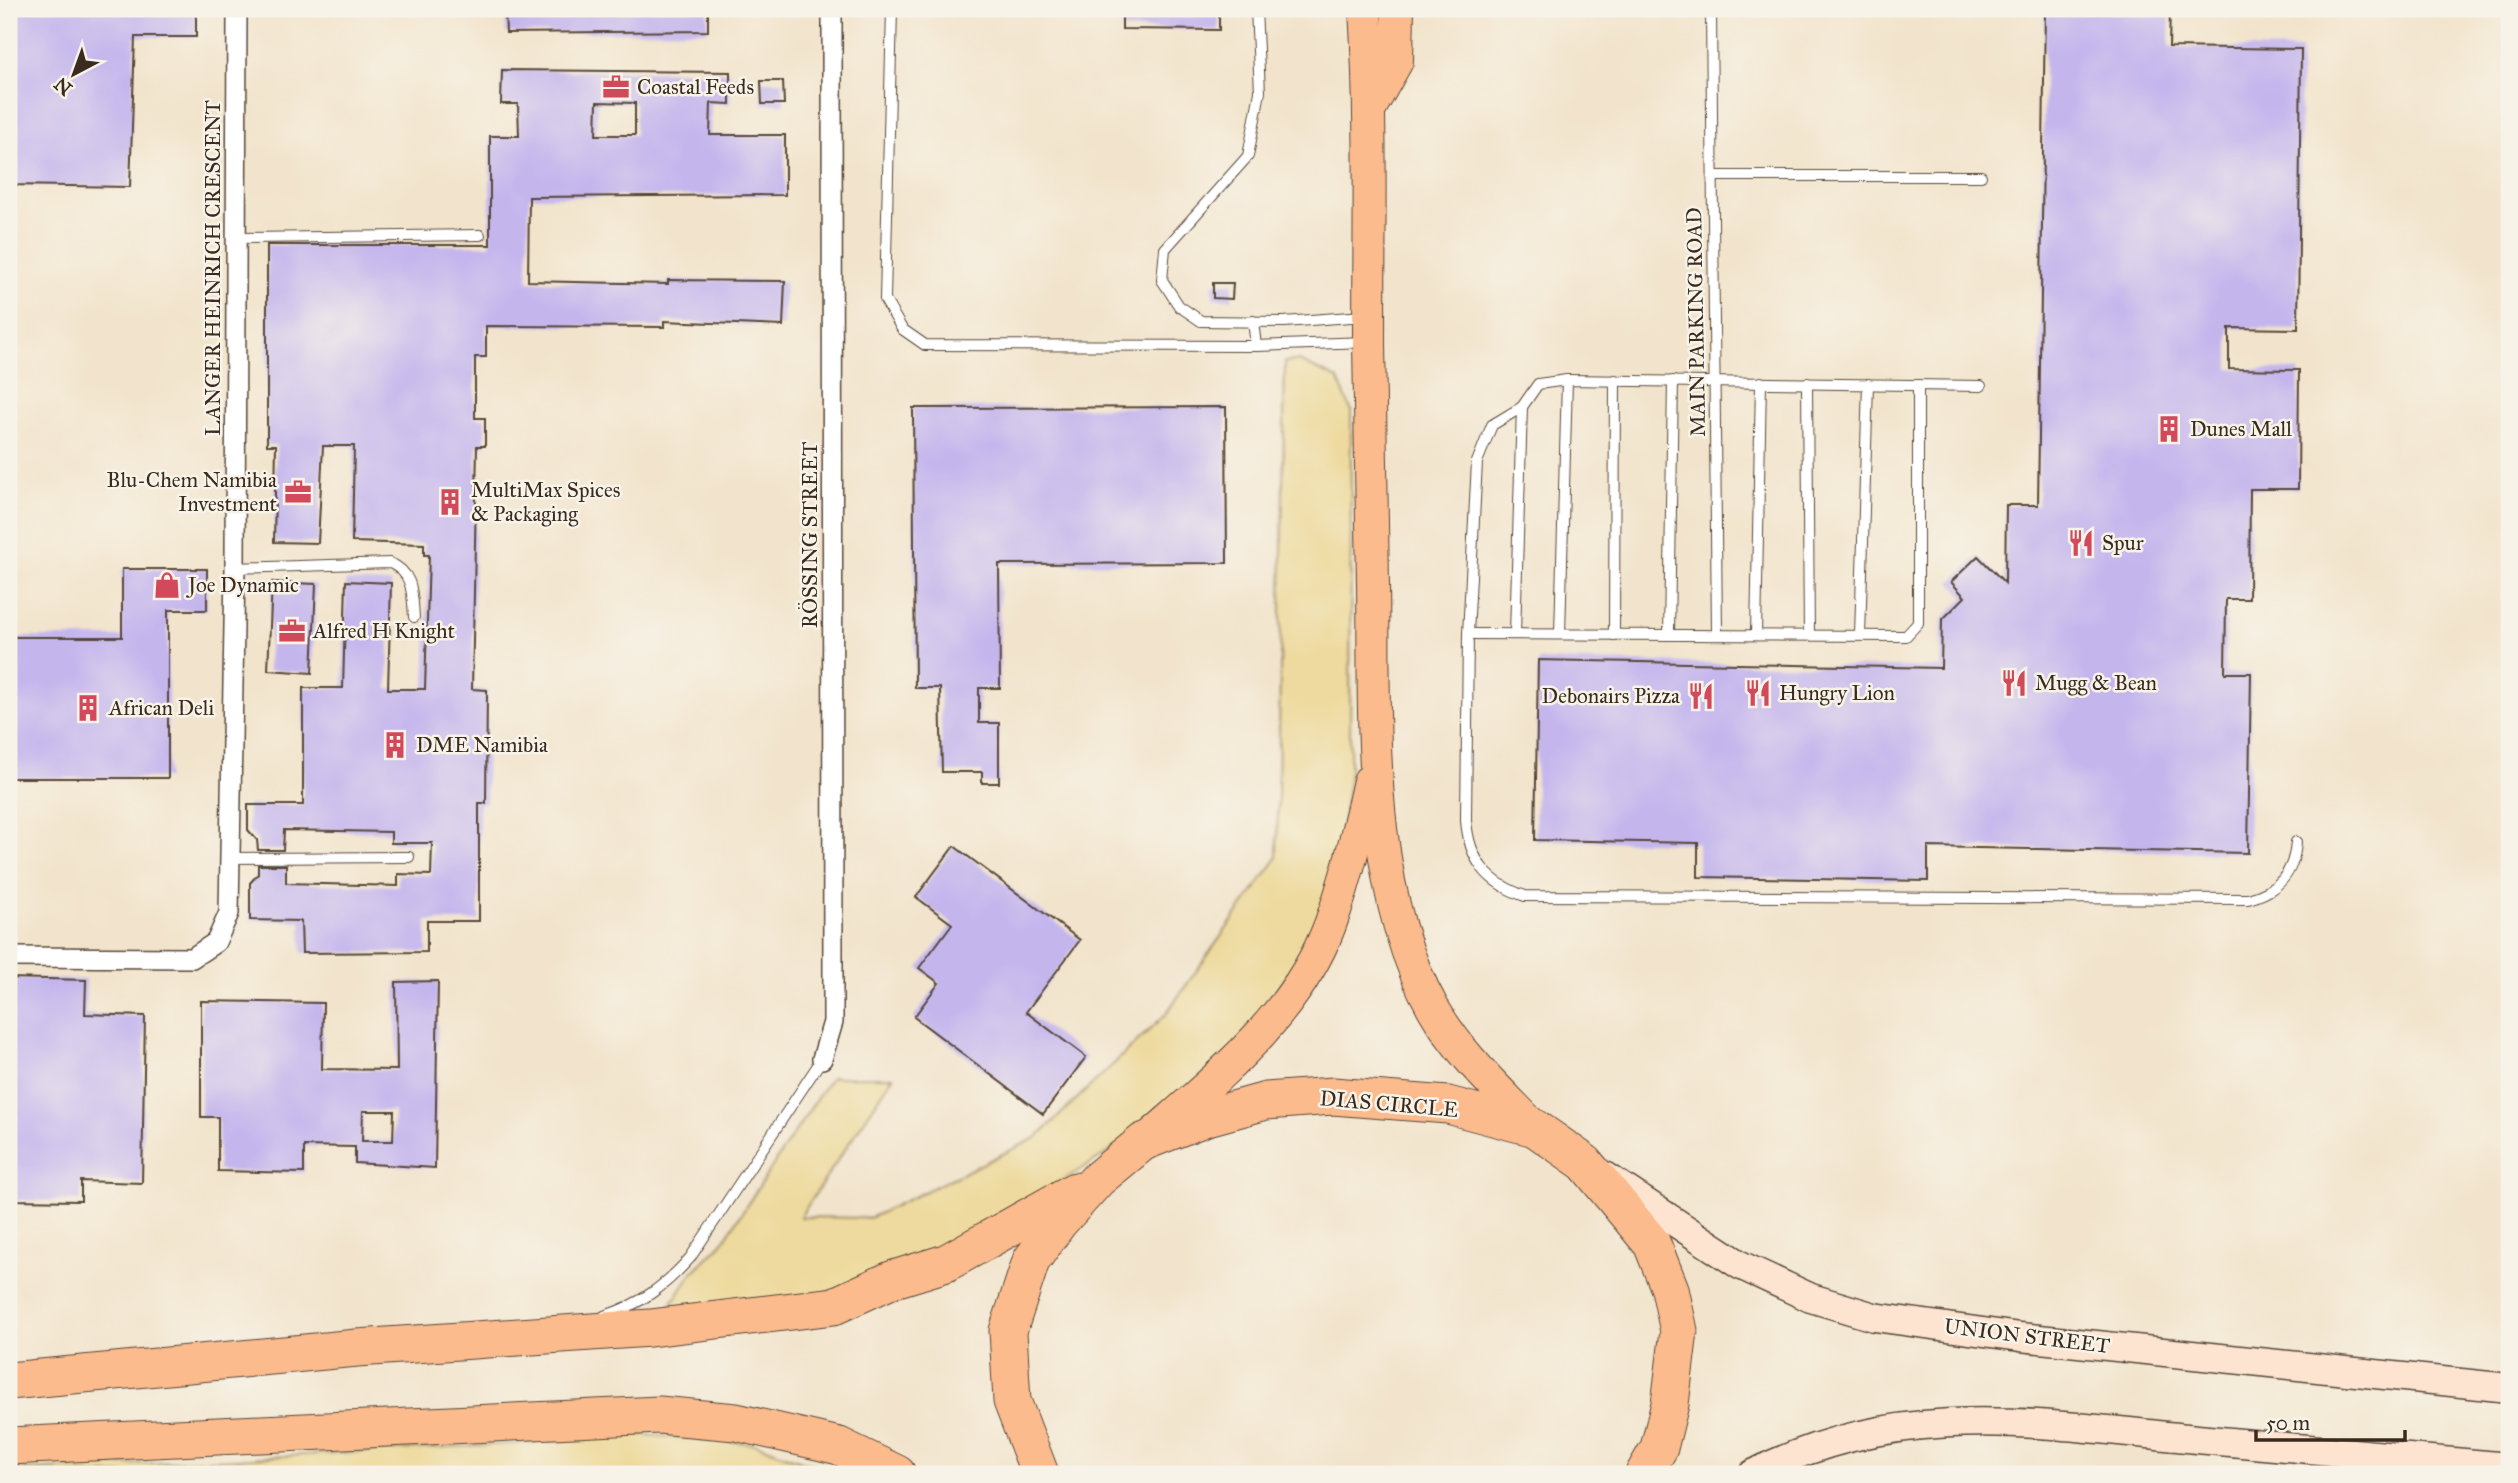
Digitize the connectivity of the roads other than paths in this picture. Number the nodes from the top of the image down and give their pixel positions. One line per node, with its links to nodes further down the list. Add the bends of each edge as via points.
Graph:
1 (237, 9): 12 (street, LANGER HEINRICH CRESCENT)
2 (832, 9): 42 (street, RÖSSING STREET, via 833,1022)
3 (892, 9): 15 (lane, via 885,300 902,329 925,345)
4 (1256, 9): 13 (lane, via 1260,92 1248,156 1165,249 1162,280 1179,306 1201,321)
5 (1365, 9): 8 (main road)
6 (1398, 9): 8 (main road, via 1396,61)
7 (1712, 9): 9 (lane, MAIN PARKING ROAD)
8 (1371, 107): 14 (main road)
9 (1714, 176): 10 (lane); 19 (lane, MAIN PARKING ROAD)
10 (1981, 176)
11 (480, 234): 12 (lane)
12 (235, 238): 26 (street, LANGER HEINRICH CRESCENT)
13 (1253, 321): 14 (lane); 15 (lane)
14 (1370, 329): 15 (lane); 37 (main road)
15 (1256, 346)
16 (1567, 380): 17 (lane); 25 (lane, via 1538,384); 30 (lane)
17 (1615, 380): 18 (lane); 31 (lane)
18 (1673, 381): 19 (lane); 32 (lane)
19 (1717, 382): 20 (lane); 33 (lane, MAIN PARKING ROAD)
20 (1761, 382): 21 (lane); 34 (lane)
21 (1807, 383): 22 (lane); 35 (lane)
22 (1868, 384): 23 (lane); 36 (lane)
23 (1917, 385): 24 (lane); 36 (lane, via 1918,623 1906,636)
24 (1981, 386)
25 (1522, 407): 28 (lane, via 1492,425 1477,462); 29 (lane)
26 (235, 568): 27 (lane, via 390,563 403,568 410,581); 40 (street, LANGER HEINRICH CRESCENT)
27 (414, 617)
28 (1468, 634): 29 (lane); 38 (lane, via 1467,841 1488,877 1525,896 2248,899 2264,895 2289,874)
29 (1516, 634): 30 (lane)
30 (1560, 634): 31 (lane)
31 (1614, 635): 32 (lane)
32 (1669, 635): 33 (lane)
33 (1717, 635): 34 (lane)
34 (1756, 635): 35 (lane)
35 (1809, 635): 36 (lane)
36 (1860, 635)
37 (1376, 753): 43 (main road, via 1383,845 1413,962 1433,1007 1464,1054); 44 (main road, via 1329,927 1300,983 1241,1056)
38 (2296, 842)
39 (409, 857): 40 (lane)
40 (230, 858): 41 (street, LANGER HEINRICH CRESCENT, via 229,912 216,942 192,958)
41 (9, 957)
42 (822, 1059): 47 (lane, via 674,1276 648,1297 618,1311)
43 (1535, 1128): 44 (highway, DIAS CIRCLE, via 1448,1105 1333,1096 1266,1101); 45 (highway, DIAS CIRCLE)
44 (1143, 1142): 46 (highway, DIAS CIRCLE)
45 (1585, 1163): 49 (main road, UNION STREET, via 1740,1265 1811,1297 1874,1318); 54 (highway, DIAS CIRCLE, via 1652,1244 1670,1289 1679,1331 1670,1404 1659,1448)
46 (1098, 1179): 47 (highway, via 946,1263 891,1280 834,1306); 53 (highway, DIAS CIRCLE, via 1031,1261 1008,1331 1012,1401)
47 (537, 1336): 48 (highway)
48 (9, 1381)
49 (2509, 1388)
50 (9, 1446): 52 (highway, via 659,1415 736,1422 839,1446)
51 (2509, 1467): 55 (main road, via 2008,1421 1914,1424 1832,1441)
52 (897, 1474)
53 (1040, 1474)
54 (1644, 1474)
55 (1754, 1474)

